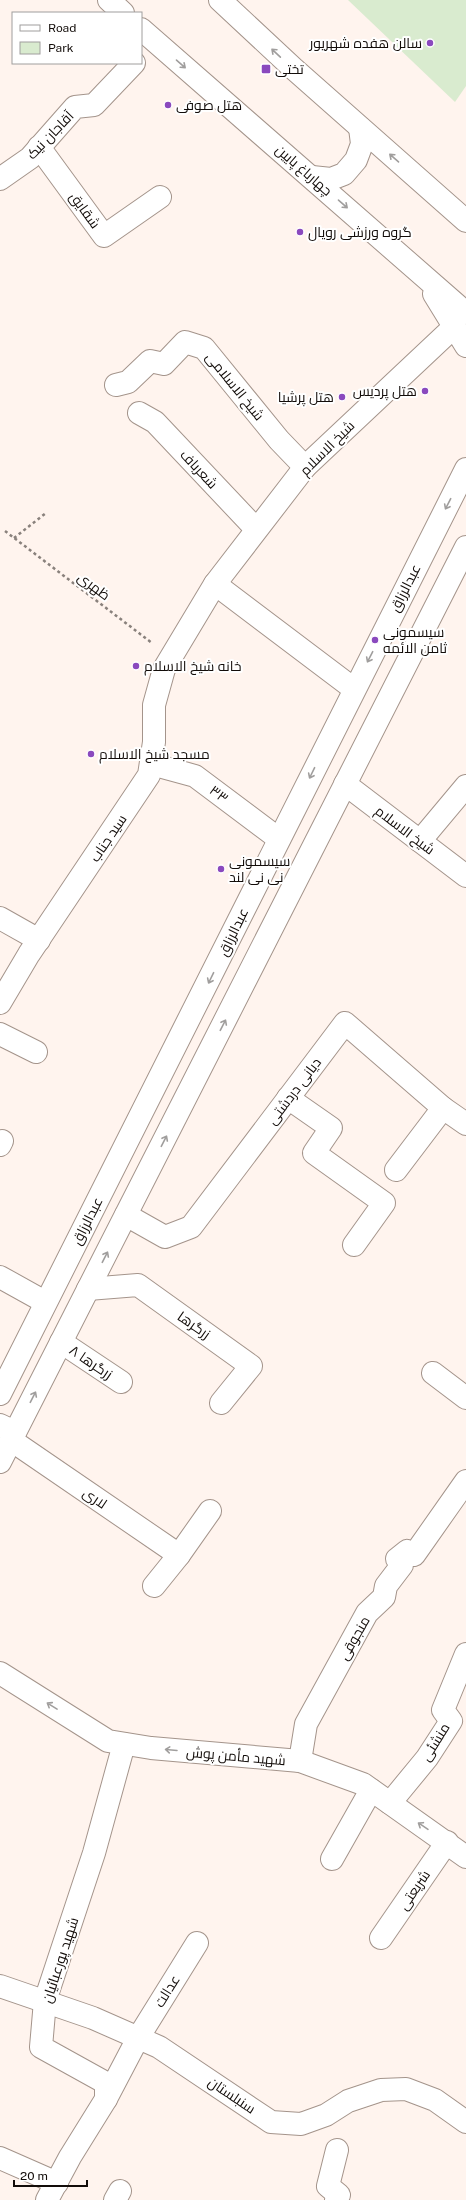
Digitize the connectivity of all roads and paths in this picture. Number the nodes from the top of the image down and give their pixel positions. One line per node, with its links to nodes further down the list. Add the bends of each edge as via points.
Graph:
1 (109, 0): 3 (street)
2 (220, 0): 6 (street, one-way to 2)
3 (123, 12)
4 (146, 42): 8 (street, چهارباغ پایین, one-way to 8)
5 (133, 64): 7 (street, آقاجان نیک, via 94,105 76,108)
6 (360, 128): 8 (street, via 362,144 356,160 344,174 331,179); 10 (street, one-way to 6)
7 (39, 147): 9 (street, آقاجان نیک, via 30,158); 11 (street, شقایق, via 104,236)
8 (312, 177): 14 (street, چهارباغ پایین, one-way to 14, via 422,276)
9 (0, 179)
10 (424, 183): 12 (street); 13 (street)
11 (160, 197)
12 (466, 203)
13 (466, 221)
14 (460, 319): 15 (street); 18 (street, شیخ الاسلام)
15 (466, 346)
16 (116, 385): 18 (street, شیخ الاسلامی, via 128,382 150,362 164,364 185,342 204,348 279,440)
17 (139, 413): 21 (street, شعرباف, via 155,422)
18 (305, 467): 21 (street, شیخ الاسلام)
19 (466, 469): 28 (street, عبدالرزاق, one-way to 28)
20 (46, 513): 23 (path)
21 (256, 529): 26 (street, شیخ الاسلام)
22 (5, 531): 23 (path, ظهری)
23 (14, 538): 27 (path, ظهری)
24 (466, 547): 29 (street)
25 (466, 580): 29 (street, via 416,673)
26 (215, 584): 27 (street, شیخ الاسلام); 28 (street)
27 (171, 657): 30 (street, سید جناب, via 164,668 154,705)
28 (354, 689): 33 (street, عبدالرزاق, one-way to 33)
29 (365, 744): 31 (street)
30 (151, 764): 33 (street, ۳۳, via 194,776); 37 (street, سید جناب, via 150,775 131,805)
31 (345, 784): 34 (street, شیخ الاسلام); 45 (street, one-way to 31)
32 (466, 786): 34 (street)
33 (279, 840): 49 (street, عبدالرزاق, one-way to 49)
34 (420, 841): 35 (street, شیخ الاسلام)
35 (466, 876)
36 (0, 918): 37 (street)
37 (39, 940): 38 (street, سید جناب)
38 (0, 1003)
39 (0, 1034): 40 (street)
40 (36, 1052)
41 (288, 1098): 42 (street, دیانی دردشتی, via 345,1023); 45 (street, دیانی دردشتی, via 251,1135 191,1227 165,1237); 46 (street, via 331,1128 314,1153 384,1203)
42 (444, 1108): 43 (street, دیانی دردشتی); 44 (street)
43 (466, 1124)
44 (396, 1170)
45 (126, 1215): 48 (street, one-way to 45)
46 (354, 1245)
47 (0, 1276): 49 (street)
48 (88, 1289): 50 (street); 55 (street, زرگرها, via 138,1285 251,1366)
49 (45, 1302): 53 (street, عبدالرزاق)
50 (61, 1342): 52 (street, زرگرها ۸); 56 (street, one-way to 50)
51 (433, 1373): 54 (street)
52 (121, 1382)
53 (0, 1394)
54 (466, 1398)
55 (221, 1403)
56 (6, 1433): 57 (street); 61 (street, لاری)
57 (0, 1462)
58 (466, 1482): 59 (street, منجوقی)
59 (459, 1504): 67 (street, منجوقی, via 414,1555 407,1551 397,1559 402,1566 386,1586 384,1597 367,1613 306,1724)
60 (210, 1511): 61 (street)
61 (179, 1555): 62 (street)
62 (154, 1586)
63 (466, 1654): 65 (street, منشئی, via 443,1710)
64 (0, 1673): 66 (street, شهید مأمن پوش, one-way to 64, via 108,1741)
65 (458, 1724): 69 (street, منشئی)
66 (124, 1744): 67 (street, شهید مأمن پوش, one-way to 66); 76 (street, شهید پورعبائیان, via 92,1860)
67 (300, 1761): 68 (street, شهید مأمن پوش, via 363,1784)
68 (371, 1790): 69 (street, شهید مأمن پوش); 72 (street)
69 (390, 1803): 70 (street, شهید مأمن پوش, one-way to 69)
70 (447, 1842): 71 (street, شهید مأمن پوش); 73 (street, شریعتی)
71 (466, 1857)
72 (332, 1859)
73 (381, 1938)
74 (196, 1943): 77 (street, عدالت)
75 (0, 1986): 76 (street, سنبلستان)
76 (45, 2001): 77 (street, سنبلستان); 78 (street, شهید پورعبائیان, via 41,2047 106,2083)
77 (138, 2038): 78 (street, عدالت); 79 (street, سنبلستان, via 159,2047 271,2122 301,2124 326,2115 348,2101 381,2090 406,2089 435,2100)
78 (106, 2099): 82 (street, via 70,2157)
79 (466, 2122)
80 (337, 2150): 83 (street, via 328,2186 339,2195)
81 (0, 2158): 82 (street)
82 (52, 2192)
83 (336, 2200)

